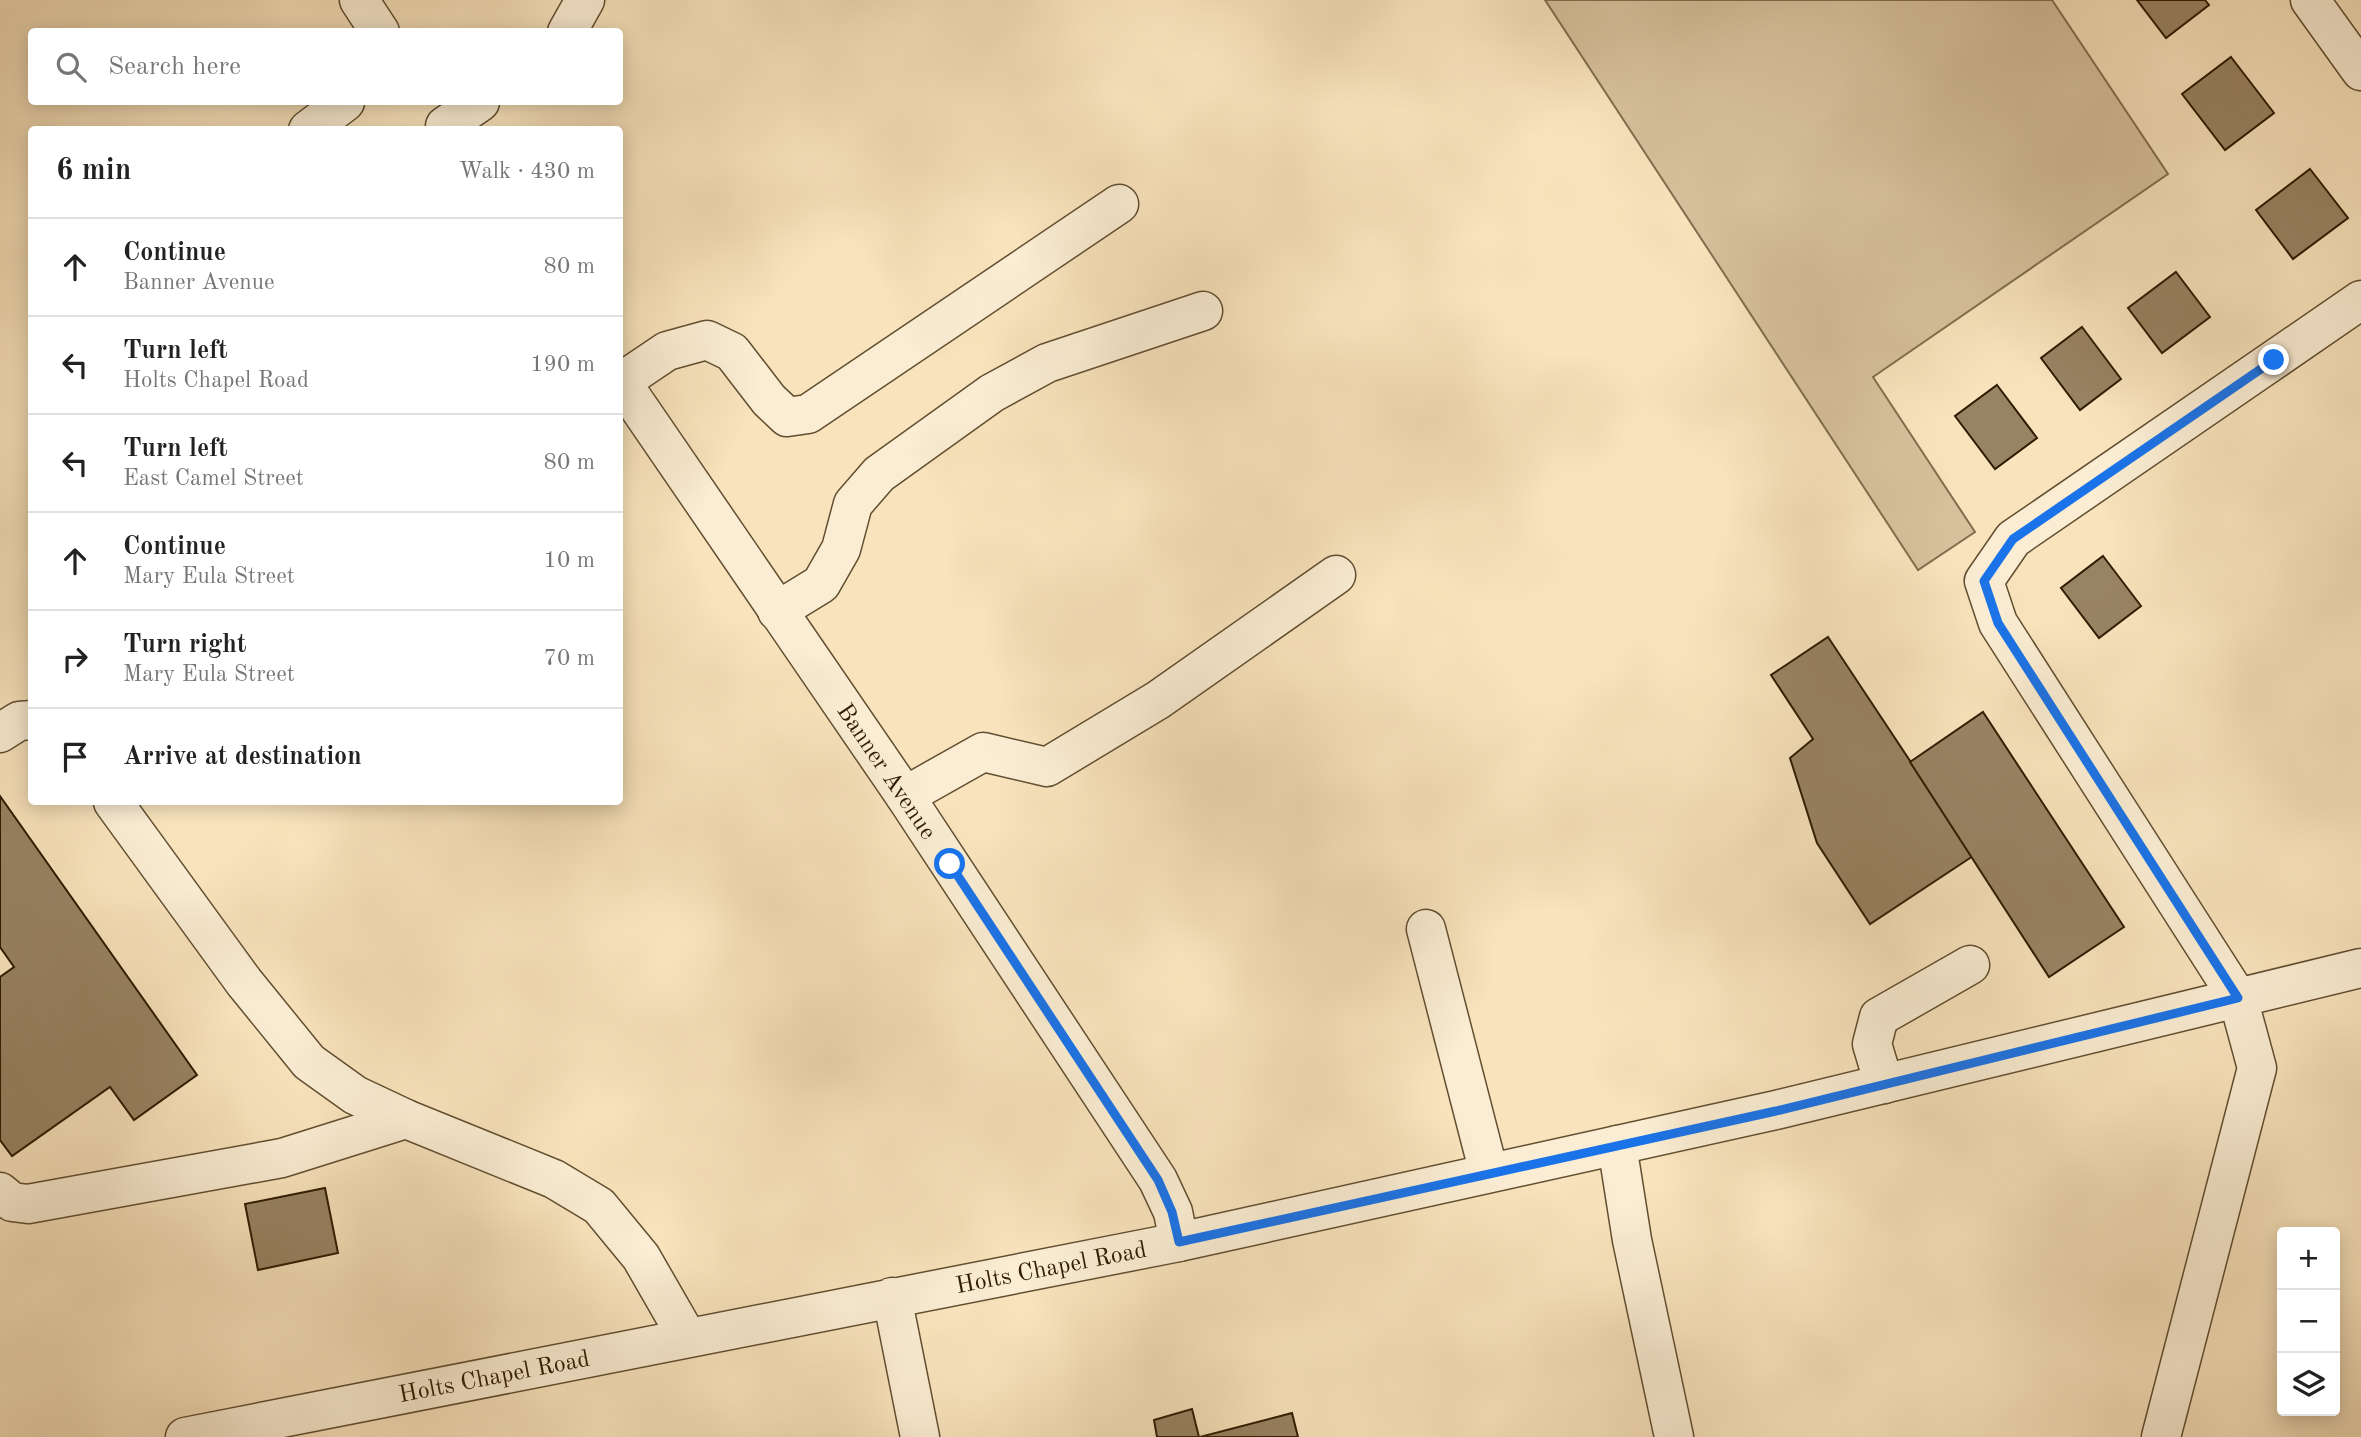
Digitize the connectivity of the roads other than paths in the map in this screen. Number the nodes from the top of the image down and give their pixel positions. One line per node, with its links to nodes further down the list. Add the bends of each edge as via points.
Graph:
1 (359, 0): 4 (street)
2 (585, 0): 5 (street)
3 (2310, 0): 6 (street)
4 (377, 28)
5 (569, 28)
6 (2361, 71)
7 (341, 105): 10 (street)
8 (473, 105): 9 (street)
9 (440, 119)
10 (313, 126)
11 (1119, 204): 14 (street, via 808,414 787,417 732,352 707,340 667,351)
12 (2361, 300): 25 (street, via 2013,539 1984,581 1998,623)
13 (1203, 312): 17 (street, via 1046,363 992,393 880,474 853,504 841,549 821,584)
14 (623, 379)
15 (623, 385): 17 (street, Banner Avenue)
16 (1336, 575): 20 (street, via 1158,700 1047,767 983,751)
17 (777, 611): 20 (street, Banner Avenue)
18 (28, 720): 19 (street)
19 (0, 733)
20 (905, 796): 31 (street, Banner Avenue, via 1158,1180)
21 (115, 805): 27 (street, via 244,982 309,1062 355,1094)
22 (1426, 929): 29 (street)
23 (1970, 965): 26 (street, via 1879,1017 1872,1044)
24 (2361, 968): 25 (street, Holts Chapel Road)
25 (2238, 998): 26 (street, Holts Chapel Road); 37 (street, via 2257,1068)
26 (1884, 1084): 28 (street, Holts Chapel Road)
27 (406, 1119): 30 (street, via 282,1158 28,1204 12,1202); 33 (street, via 554,1178 599,1206 641,1257)
28 (1618, 1145): 29 (street, Holts Chapel Road); 36 (street, via 1632,1240)
29 (1489, 1173): 31 (street, Holts Chapel Road)
30 (0, 1192)
31 (1179, 1242): 32 (street, Holts Chapel Road)
32 (892, 1297): 33 (street, Holts Chapel Road); 35 (street)
33 (687, 1337): 34 (street, Holts Chapel Road)
34 (185, 1437)
35 (920, 1437)
36 (1674, 1437)
37 (2161, 1437)

